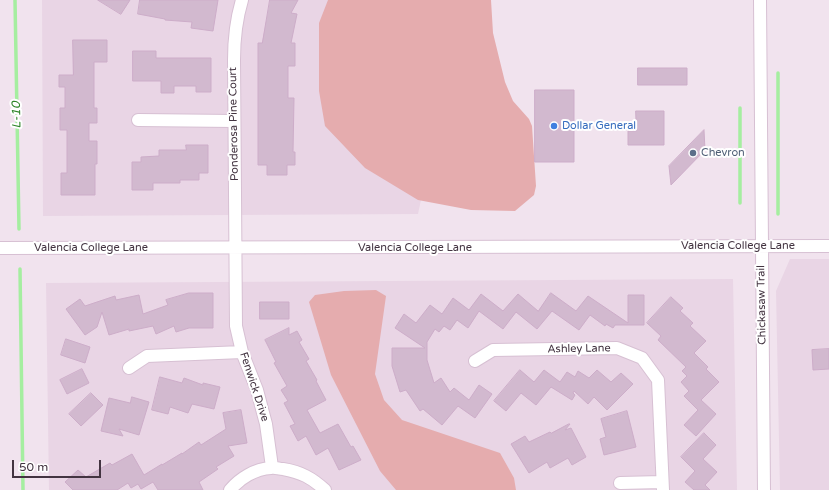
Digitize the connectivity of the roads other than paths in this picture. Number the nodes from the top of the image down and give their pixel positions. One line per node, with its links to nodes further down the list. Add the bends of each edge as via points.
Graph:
1 (242, 0): 4 (street, Ponderosa Pine Court, via 234,43)
2 (760, 0): 5 (street, Chickasaw Trail)
3 (138, 120): 4 (street)
4 (234, 121): 8 (street, Ponderosa Pine Court)
5 (761, 246): 6 (street, Valencia College Lane); 8 (street, Valencia College Lane); 17 (street, Chickasaw Trail)
6 (829, 246)
7 (0, 248): 8 (street, Valencia College Lane)
8 (236, 248): 9 (street, Fenwick Drive, via 236,326)
9 (242, 352): 11 (street, via 146,356); 12 (street, Fenwick Drive, via 257,390 266,424)
10 (475, 361): 14 (street, Ashley Lane, via 493,350 617,348 642,358 658,380)
11 (129, 368)
12 (272, 467): 15 (street, via 248,475); 16 (street, via 297,472)
13 (620, 483): 14 (street)
14 (663, 486)
15 (230, 490)
16 (325, 490)
17 (764, 490)

